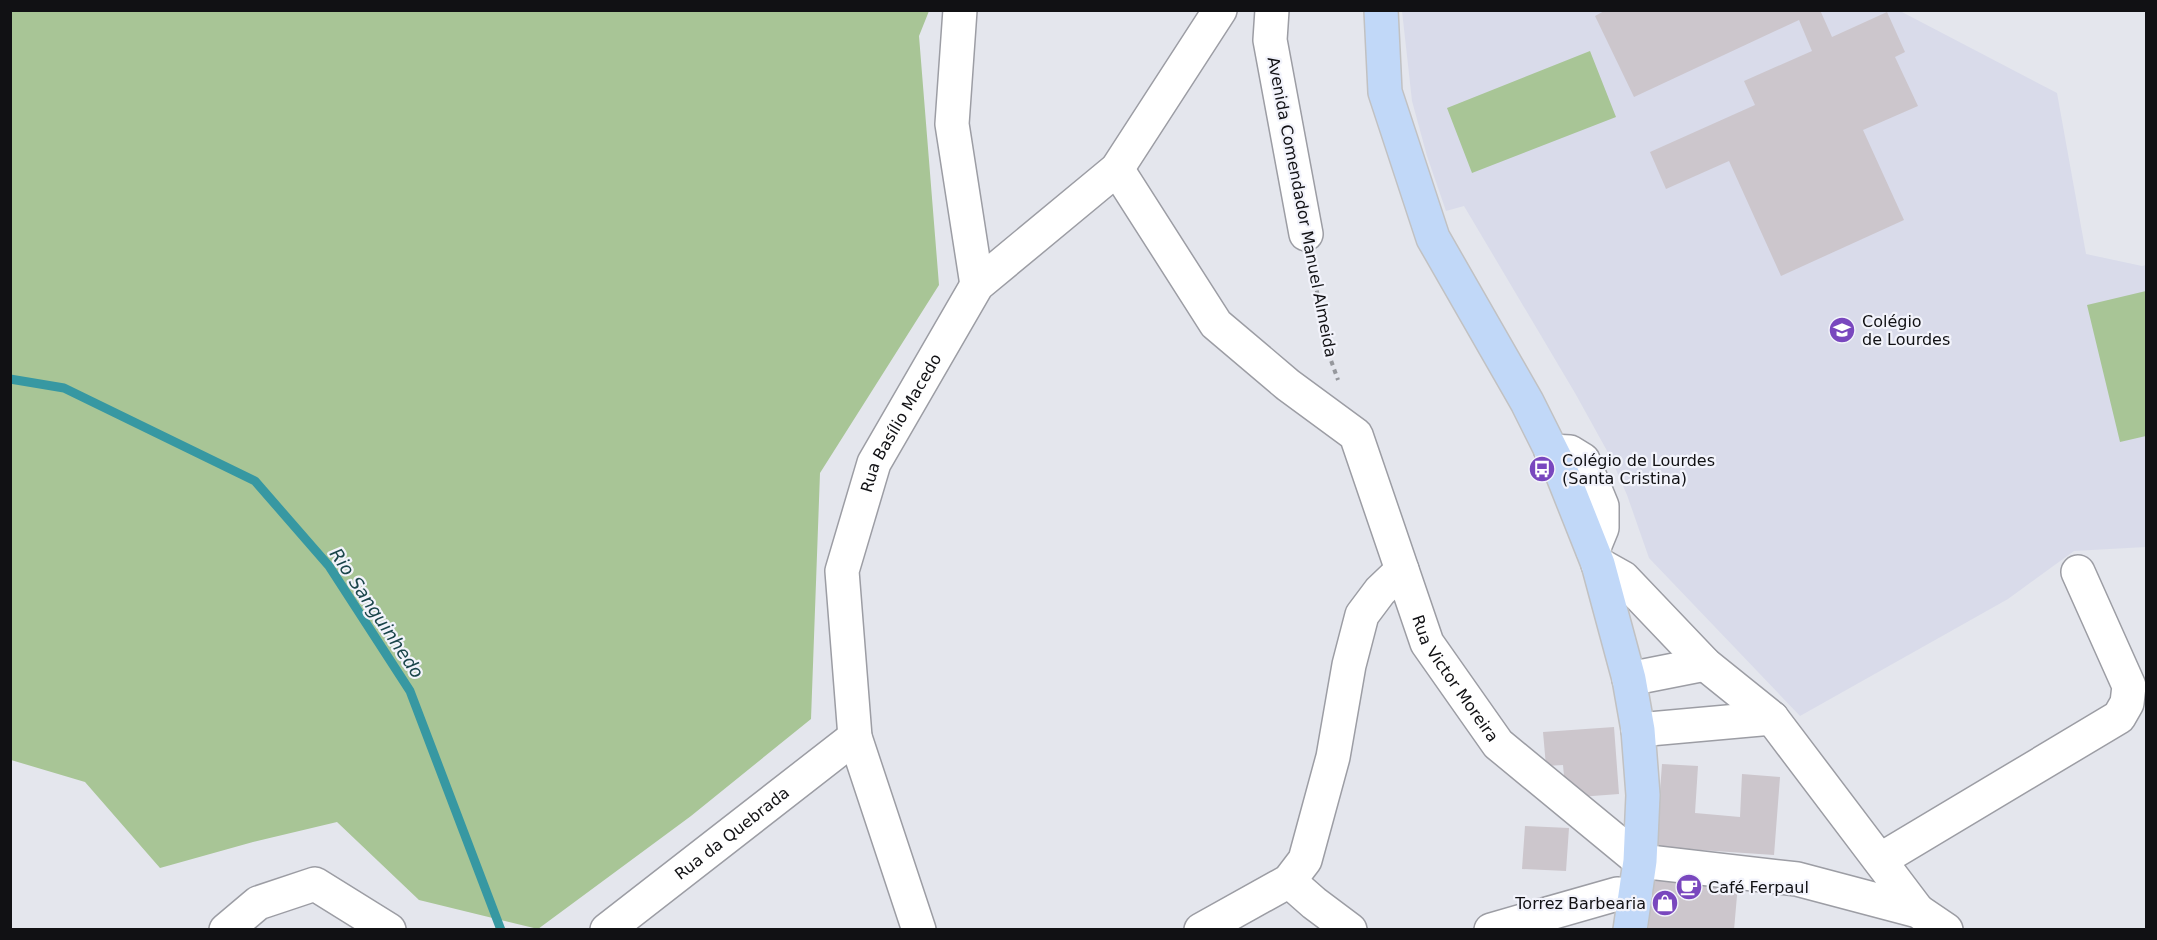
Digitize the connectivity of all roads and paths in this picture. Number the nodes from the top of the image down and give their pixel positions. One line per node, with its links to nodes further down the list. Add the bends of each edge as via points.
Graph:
1 (960, 10): 7 (street, via 952,124)
2 (1220, 10): 5 (street, Rua Basílio Macedo)
3 (1272, 10): 6 (street, Avenida Comendador Manuel Almeida, via 1270,40)
4 (1381, 10): 9 (main road, via 1385,92 1433,238 1527,402)
5 (1117, 169): 7 (street, Rua Basílio Macedo); 10 (street, Rua Victor Moreira, via 1216,324 1288,385 1356,435)
6 (1306, 234): 8 (path, Avenida Comendador Manuel Almeida, via 1328,351)
7 (977, 285): 16 (street, Rua Basílio Macedo, via 874,463 842,571)
8 (1339, 383)
9 (1596, 557): 12 (street, via 1623,578); 13 (main road)
10 (1402, 570): 18 (street, Rua Victor Moreira, via 1427,643 1498,744); 19 (street, via 1362,615 1333,757 1305,860)
11 (2078, 572): 17 (street, via 2129,686 2127,704 2119,717)
12 (1705, 664): 13 (street); 14 (street)
13 (1629, 680): 15 (main road)
14 (1773, 718): 15 (street); 17 (street)
15 (1638, 730): 18 (main road, via 1643,795)
16 (855, 737): 24 (street, Rua da Quebrada); 25 (street, Rua Basílio Macedo)
17 (1880, 860): 21 (street)
18 (1640, 861): 20 (main road); 21 (street, via 1797,879)
19 (1289, 881): 26 (street); 27 (street)
20 (1635, 895): 28 (street, via 1617,894); 29 (main road)
21 (1918, 911): 30 (street)
22 (226, 930): 23 (street, via 258,903 315,884)
23 (389, 930)
24 (607, 930)
25 (919, 930)
26 (1201, 930)
27 (1350, 930)
28 (1491, 930)
29 (1630, 930)
30 (1946, 930)

